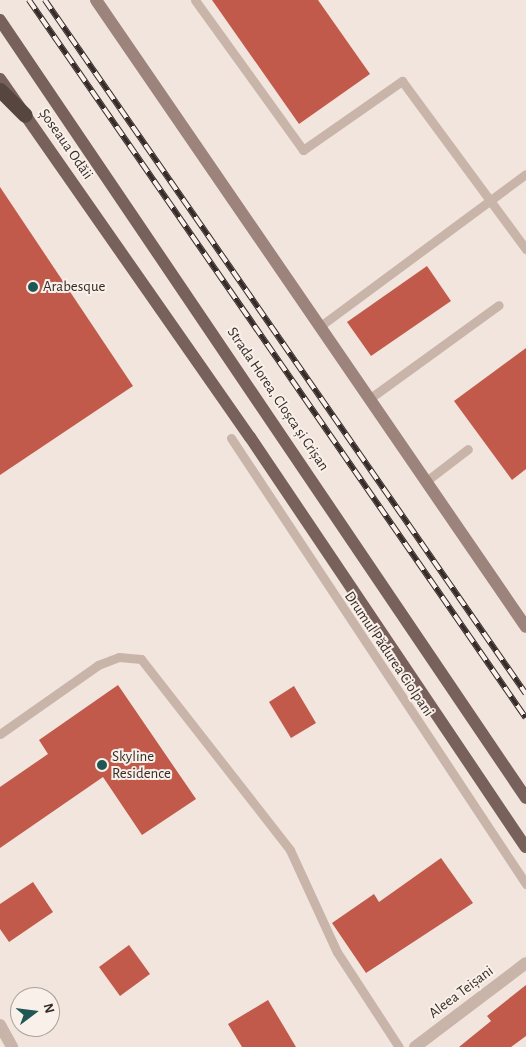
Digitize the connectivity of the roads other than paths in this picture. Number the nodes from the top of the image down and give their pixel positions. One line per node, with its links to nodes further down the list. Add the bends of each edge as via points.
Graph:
1 (96, 0): 11 (street)
2 (195, 0): 8 (lane, via 303,150 402,81)
3 (0, 20): 18 (main road, Strada Horea, Cloșca și Crișan)
4 (0, 79): 6 (main road, Șoseaua Odăii)
5 (0, 90): 6 (highway)
6 (25, 115): 19 (main road, Șoseaua Odăii, via 250,437)
7 (526, 174): 8 (lane)
8 (491, 200): 9 (lane); 11 (lane)
9 (526, 249)
10 (499, 306): 12 (lane)
11 (319, 327): 12 (street)
12 (369, 399): 15 (street)
13 (231, 438): 20 (lane, Drumul Pădurea Ciolpani)
14 (468, 449): 15 (lane)
15 (426, 482): 16 (street)
16 (526, 626)
17 (0, 734): 24 (lane, via 98,665 119,657 141,660 290,850 337,952)
18 (526, 798)
19 (526, 847)
20 (526, 884)
21 (526, 962): 25 (street, Aleea Teișani)
22 (0, 1025): 23 (street)
23 (12, 1047)
24 (399, 1047)
25 (415, 1047)

